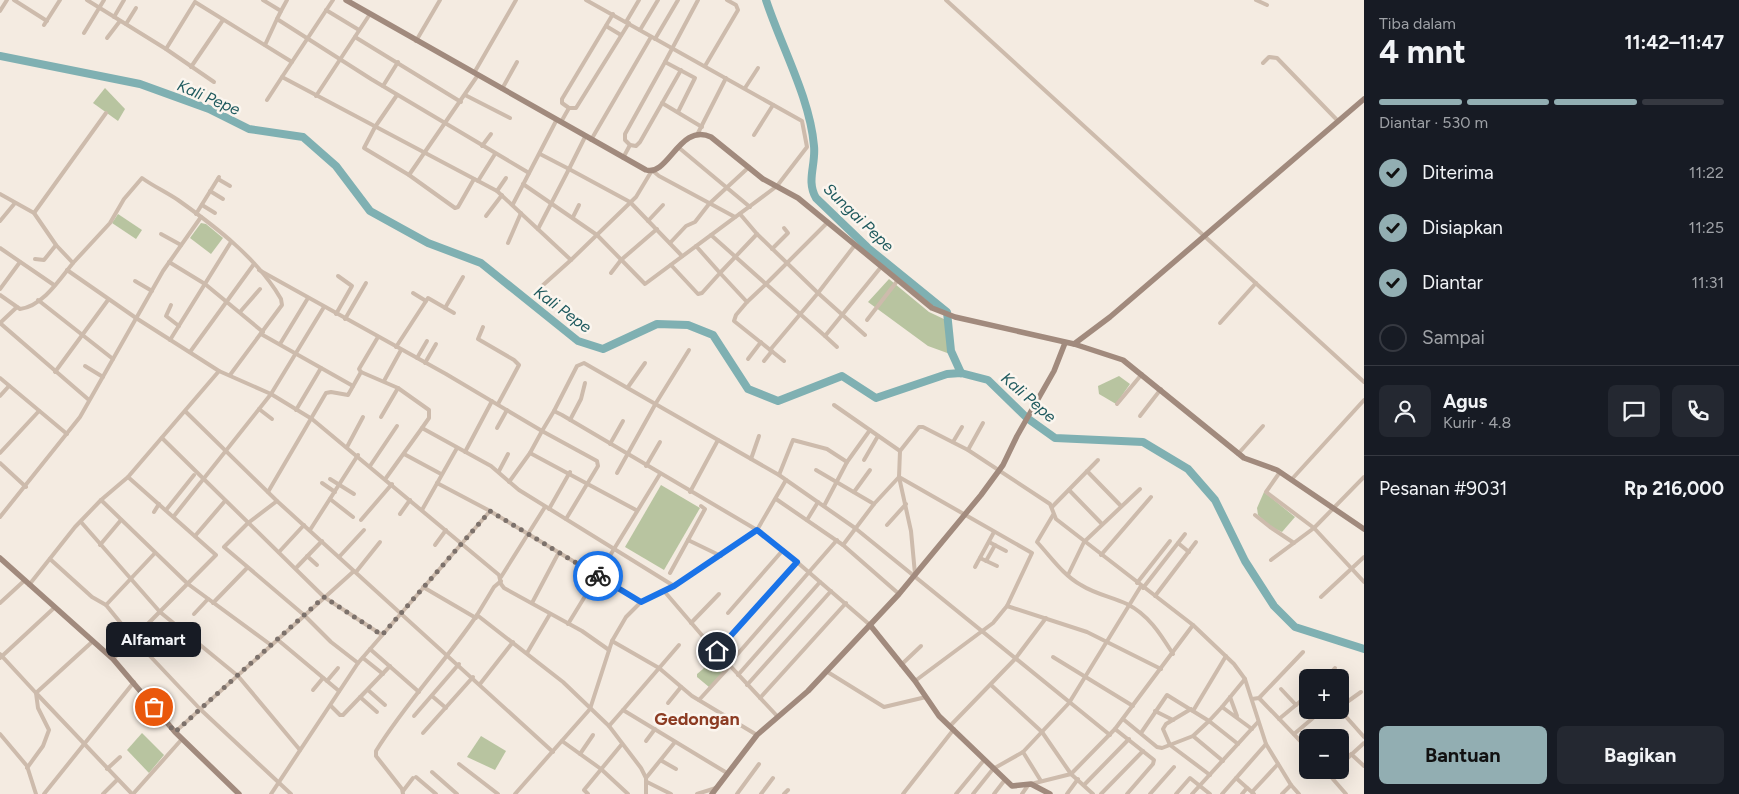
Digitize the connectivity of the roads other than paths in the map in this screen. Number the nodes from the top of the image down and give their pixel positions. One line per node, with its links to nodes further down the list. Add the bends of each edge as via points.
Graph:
1 (5, 0): 26 (street)
2 (14, 0): 3 (street, via 46,23)
3 (60, 0)
4 (87, 0): 23 (street)
5 (104, 0): 23 (street)
6 (124, 0): 30 (street)
7 (263, 0): 27 (street)
8 (287, 0): 27 (street)
9 (333, 0): 25 (street)
10 (346, 0): 28 (main road)
11 (440, 0): 45 (street)
12 (516, 0): 59 (street)
13 (586, 0): 29 (street)
14 (639, 0): 34 (street)
15 (658, 0): 38 (street)
16 (678, 0): 44 (street)
17 (698, 0): 47 (street)
18 (727, 0): 55 (street, via 738,10)
19 (946, 0): 139 (street)
20 (1256, 0): 22 (street)
21 (194, 1): 32 (street); 48 (street)
22 (1267, 5)
23 (99, 7): 30 (street); 39 (street)
24 (136, 8): 35 (street)
25 (326, 10): 37 (street); 43 (street)
26 (0, 11)
27 (281, 11): 31 (street)
28 (370, 14): 37 (street); 45 (main road)
29 (613, 14): 34 (street); 36 (street)
30 (114, 17): 33 (street)
31 (277, 19): 43 (street); 46 (street)
32 (224, 20): 46 (street); 56 (street)
33 (120, 21): 35 (street); 42 (street)
34 (627, 23): 38 (street); 40 (street)
35 (126, 24): 48 (street)
36 (606, 26): 40 (street); 74 (street, via 562,99)
37 (359, 30): 41 (street)
38 (640, 30): 44 (street)
39 (84, 33)
40 (621, 35): 74 (street, via 576,108)
41 (355, 37): 49 (street); 51 (street)
42 (108, 38)
43 (307, 38): 49 (street); 50 (street)
44 (653, 38): 47 (street); 87 (street)
45 (416, 41): 59 (main road)
46 (265, 45): 50 (street)
47 (671, 47): 53 (street); 55 (street)
48 (166, 49): 56 (street)
49 (340, 60): 63 (street); 68 (street)
50 (292, 62): 60 (street)
51 (398, 62): 63 (street); 71 (street)
52 (517, 62): 65 (street)
53 (665, 62): 58 (street); 88 (street, via 625,134)
54 (1263, 63): 78 (street, via 1270,57 1277,58)
55 (705, 66): 61 (street)
56 (191, 67): 62 (street)
57 (758, 68): 64 (street)
58 (681, 70): 72 (street); 75 (street, via 696,78)
59 (476, 74): 65 (main road); 67 (street)
60 (282, 77): 68 (street); 70 (street)
61 (726, 78): 64 (street); 82 (street)
62 (214, 82)
63 (384, 86): 66 (street)
64 (745, 88): 73 (street)
65 (502, 89): 79 (main road)
66 (397, 95): 80 (street); 81 (street)
67 (465, 95): 71 (street); 77 (street)
68 (316, 96): 81 (street)
69 (1364, 99): 78 (main road)
70 (267, 100)
71 (461, 102): 80 (street)
72 (662, 103): 75 (street); 88 (street, via 640,142 636,146)
73 (773, 105): 85 (street); 104 (street, via 802,122 807,147)
74 (568, 108): 79 (street)
75 (678, 112): 82 (street)
76 (106, 113): 120 (street)
77 (510, 118)
78 (1338, 121): 139 (main road)
79 (558, 122): 86 (main road); 93 (street)
80 (445, 124): 89 (street); 91 (street)
81 (374, 126): 91 (street); 99 (street, via 364,148)
82 (702, 126): 83 (street)
83 (698, 133): 90 (main road); 95 (main road, via 711,137)
84 (491, 134): 89 (street)
85 (754, 135)
86 (585, 137): 87 (main road); 96 (street)
87 (591, 140): 94 (main road)
88 (630, 145): 94 (street)
89 (482, 146): 92 (street)
90 (678, 147): 97 (main road); 105 (street)
91 (425, 153): 99 (street); 101 (street)
92 (495, 154): 98 (street); 101 (street)
93 (540, 154): 96 (street); 98 (street)
94 (623, 158): 97 (main road)
95 (749, 168): 104 (main road); 105 (street)
96 (569, 169): 111 (street); 112 (street)
97 (652, 171): 112 (street); 115 (street)
98 (529, 173): 102 (street)
99 (409, 175): 101 (street, via 456,208)
100 (506, 178): 107 (street)
101 (476, 180): 107 (street)
102 (524, 184): 111 (street); 114 (street)
103 (230, 186): 106 (street, via 218,178)
104 (777, 186): 119 (street); 131 (main road)
105 (726, 188): 115 (street); 119 (street)
106 (210, 191): 110 (street); 116 (street)
107 (497, 191): 109 (street)
108 (0, 194): 113 (street)
109 (502, 195): 114 (street); 125 (street)
110 (223, 198)
111 (551, 202): 126 (street); 133 (street)
112 (630, 202): 130 (street); 137 (street)
113 (15, 203): 120 (street); 129 (street)
114 (513, 204): 122 (street)
115 (709, 204): 128 (street); 142 (street, via 695,222 686,226)
116 (202, 205): 121 (street); 123 (street)
117 (579, 205): 126 (street)
118 (664, 205): 130 (street)
119 (750, 207): 124 (street)
120 (34, 213): 143 (street)
121 (215, 213)
122 (522, 213): 133 (street); 141 (street)
123 (196, 214): 127 (street); 156 (street, via 142,178 110,223)
124 (740, 214): 128 (street); 136 (street)
125 (486, 216)
126 (573, 216): 137 (street)
127 (201, 217): 140 (street); 144 (street)
128 (736, 217): 138 (street)
129 (0, 221)
130 (648, 221): 134 (street)
131 (828, 222): 145 (main road); 157 (street)
132 (784, 228): 148 (street, via 788,233)
133 (538, 229): 152 (street)
134 (656, 229): 142 (street); 153 (street)
135 (161, 234): 144 (street)
136 (757, 234): 148 (street); 150 (street)
137 (597, 235): 152 (street); 153 (street)
138 (711, 235): 146 (street); 150 (street)
139 (1205, 235): 172 (street); 215 (main road)
140 (231, 242): 158 (street); 173 (street)
141 (508, 243)
142 (670, 243): 149 (street)
143 (56, 244): 151 (street, via 44,260); 156 (street)
144 (181, 245): 155 (street)
145 (855, 245): 161 (main road); 181 (street)
146 (696, 246): 149 (street); 166 (street)
147 (0, 248): 154 (street)
148 (772, 249): 157 (street)
149 (682, 256): 160 (street)
150 (735, 256): 166 (street); 174 (street)
151 (36, 259)
152 (571, 260): 176 (street)
153 (621, 260): 164 (street, via 645,284); 165 (street)
154 (20, 262): 175 (street); 177 (street)
155 (169, 262): 173 (street); 179 (street)
156 (73, 263): 162 (street)
157 (788, 263): 174 (street); 181 (street)
158 (254, 264): 163 (street); 186 (street)
159 (660, 264): 164 (street)
160 (671, 265): 164 (street); 166 (street, via 699,294)
161 (881, 267): 169 (main road); 197 (street)
162 (67, 270): 175 (street); 185 (street)
163 (259, 270): 183 (street); 204 (street, via 282,302)
164 (664, 270)
165 (611, 272)
166 (720, 273): 188 (street)
167 (338, 276): 195 (street, via 352,286)
168 (463, 278): 192 (street)
169 (898, 280): 200 (street); 212 (main road, via 932,308 946,314)
170 (135, 281): 179 (street)
171 (366, 283): 199 (street)
172 (1256, 283): 201 (street); 239 (street)
173 (205, 284): 186 (street); 202 (street)
174 (766, 284): 188 (street); 196 (street)
175 (54, 285): 184 (street)
176 (542, 286)
177 (0, 289)
178 (260, 289): 193 (street)
179 (152, 291): 198 (street)
180 (413, 293): 187 (street)
181 (818, 293): 196 (street); 197 (street)
182 (0, 295): 190 (street)
183 (308, 298): 191 (street); 213 (street)
184 (38, 300): 190 (street, via 24,308); 206 (street)
185 (108, 300): 198 (street); 206 (street)
186 (226, 300): 193 (street); 220 (street)
187 (426, 300): 192 (street, via 429,298); 217 (street)
188 (747, 302): 211 (street, via 734,320)
189 (171, 305): 202 (street, via 166,316)
190 (17, 307): 232 (street, via 0,323)
191 (324, 307): 195 (street); 221 (street)
192 (445, 308): 194 (street)
193 (240, 312): 204 (street)
194 (454, 313)
195 (336, 314): 199 (street)
196 (799, 315): 207 (street); 219 (street)
197 (842, 315): 205 (street); 207 (street)
198 (136, 318): 209 (street); 224 (street)
199 (345, 319): 208 (street)
200 (867, 320)
201 (1220, 322)
202 (179, 326): 209 (street)
203 (483, 327): 252 (street, via 478,339 519,365)
204 (262, 333): 213 (street); 235 (street)
205 (865, 335)
206 (81, 336): 224 (street); 232 (street)
207 (825, 336): 216 (street)
208 (378, 337): 217 (street); 233 (street, via 359,369)
209 (170, 340): 220 (street)
210 (427, 342): 222 (street)
211 (761, 342): 219 (street); 223 (street)
212 (1065, 343): 215 (main road); 307 (main road, via 1054,371)
213 (280, 344): 221 (street)
214 (436, 344): 227 (street)
215 (1074, 344): 234 (main road, via 1118,357)
216 (837, 347)
217 (399, 348): 222 (street); 238 (street)
218 (689, 350): 251 (street)
219 (771, 351): 225 (street); 226 (street)
220 (190, 352): 231 (street)
221 (295, 352): 230 (street); 246 (street)
222 (418, 358): 227 (street)
223 (748, 359)
224 (113, 360): 236 (street)
225 (764, 361)
226 (784, 361)
227 (426, 363): 250 (street)
228 (645, 363): 243 (street)
229 (85, 366): 236 (street)
230 (321, 368): 242 (street); 256 (street)
231 (219, 371): 235 (street); 260 (street)
232 (55, 372): 248 (street)
233 (361, 372): 238 (street); 242 (street)
234 (1142, 374): 245 (main road); 253 (street)
235 (230, 375): 246 (street)
236 (103, 377): 248 (street)
237 (0, 378): 241 (street)
238 (384, 381): 244 (street)
239 (1364, 382)
240 (585, 383): 266 (street)
241 (9, 386): 247 (street); 258 (street)
242 (353, 386): 265 (street, via 348,395 328,392)
243 (628, 387): 251 (street); 259 (street, via 582,363 577,366)
244 (398, 388): 263 (street); 272 (street, via 428,410 429,418)
245 (1161, 389): 261 (street); 295 (main road)
246 (270, 394): 255 (street); 256 (street)
247 (0, 396)
248 (89, 400): 276 (street)
249 (1364, 400): 321 (street)
250 (492, 401): 252 (street); 289 (street)
251 (656, 403): 280 (street); 294 (street)
252 (498, 404): 257 (street)
253 (1117, 404)
254 (834, 405): 275 (street)
255 (259, 409): 264 (street); 287 (street)
256 (296, 410): 265 (street)
257 (508, 410): 273 (street); 274 (street)
258 (39, 411): 276 (street); 291 (street)
259 (554, 411): 266 (street); 274 (street)
260 (186, 412): 279 (street); 287 (street)
261 (1140, 416)
262 (363, 417): 284 (street)
263 (381, 417)
264 (272, 418)
265 (312, 419): 284 (street); 334 (street)
266 (570, 420): 283 (street)
267 (623, 421): 283 (street)
268 (983, 424): 286 (street)
269 (397, 426): 302 (street)
270 (1263, 426): 295 (street)
271 (962, 427): 282 (street)
272 (422, 428): 285 (street); 292 (street)
273 (497, 428)
274 (542, 430): 290 (street); 325 (street, via 597,462 598,466)
275 (870, 430): 278 (street); 300 (street)
276 (67, 434): 331 (street)
277 (759, 436): 297 (street)
278 (878, 436): 288 (street); 298 (street)
279 (162, 438): 316 (street); 322 (street)
280 (718, 440): 297 (street); 336 (street)
281 (660, 442): 303 (street)
282 (954, 442): 286 (street); 288 (street, via 921,427)
283 (610, 444): 294 (street)
284 (347, 447): 296 (street)
285 (457, 448): 289 (street); 312 (street)
286 (968, 450): 307 (street)
287 (227, 451): 322 (street); 334 (street)
288 (900, 451): 319 (street)
289 (464, 452): 306 (street)
290 (530, 452): 309 (street); 324 (street)
291 (0, 453)
292 (404, 454): 312 (street); 318 (street)
293 (508, 454): 306 (street)
294 (628, 454): 303 (street); 311 (street)
295 (1238, 454): 310 (main road)
296 (358, 455): 302 (street); 330 (street)
297 (751, 459): 315 (street)
298 (864, 460)
299 (1098, 460): 308 (street)
300 (847, 462): 315 (street, via 827,449 794,440); 328 (street)
301 (1, 465): 331 (street)
302 (370, 466): 318 (street)
303 (646, 466): 313 (street)
304 (816, 470): 328 (street)
305 (870, 470): 337 (street)
306 (499, 471): 324 (street)
307 (1000, 471): 353 (street); 363 (main road)
308 (1087, 471): 333 (street); 352 (street)
309 (570, 472): 325 (street); 354 (street)
310 (1280, 472): 321 (main road); 378 (street, via 1266,492)
311 (617, 473)
312 (441, 474): 327 (street)
313 (660, 474): 336 (street); 358 (street)
314 (194, 475): 356 (street)
315 (779, 475): 323 (street)
316 (128, 477): 342 (street); 347 (street)
317 (1364, 477): 355 (street)
318 (386, 478): 329 (street)
319 (899, 478): 348 (street); 349 (street); 363 (street)
320 (330, 479): 330 (street)
321 (1292, 479): 355 (main road)
322 (204, 480): 345 (street); 365 (street)
323 (786, 480): 341 (street); 346 (street)
324 (509, 482): 354 (street)
325 (588, 482): 358 (street); 368 (street)
326 (322, 483): 335 (street)
327 (436, 483): 357 (street); 359 (street)
328 (838, 483): 337 (street); 351 (street)
329 (392, 484): 344 (street); 370 (street)
330 (339, 485): 335 (street); 338 (street)
331 (26, 486): 366 (street)
332 (1140, 489): 352 (street)
333 (1069, 490): 353 (street); 374 (street)
334 (268, 492): 343 (street)
335 (335, 492): 340 (street)
336 (690, 492): 383 (street)
337 (854, 492): 348 (street)
338 (354, 494)
339 (1151, 497): 414 (street)
340 (330, 499): 367 (street); 380 (street)
341 (776, 499): 371 (street); 383 (street)
342 (101, 500): 369 (street); 372 (street)
343 (277, 500): 373 (street); 375 (street)
344 (410, 500): 357 (street); 361 (street)
345 (225, 501): 373 (street); 387 (street)
346 (818, 502): 351 (street); 371 (street)
347 (159, 504): 356 (street); 360 (street)
348 (874, 504): 377 (street)
349 (906, 504): 376 (street); 435 (street)
350 (701, 506): 388 (street, via 705,509)
351 (824, 506): 377 (street)
352 (1122, 506): 374 (street)
353 (1052, 507): 364 (street)
354 (547, 508): 368 (street); 385 (street)
355 (1334, 509): 378 (street); 379 (main road)
356 (166, 510): 365 (street)
357 (422, 510): 382 (street)
358 (636, 510): 405 (street)
359 (490, 511): 385 (street); 399 (street)
360 (154, 512)
361 (400, 514)
362 (1255, 514): 398 (street)
363 (964, 515): 384 (street); 435 (main road)
364 (1053, 515): 393 (street); 394 (street)
365 (174, 516): 387 (street)
366 (0, 517)
367 (353, 517)
368 (566, 519): 405 (street)
369 (120, 520): 400 (street); 411 (street)
370 (361, 520)
371 (807, 520): 389 (street)
372 (81, 522): 400 (street); 421 (street)
373 (248, 522): 404 (street); 408 (street)
374 (1102, 524): 394 (street)
375 (304, 525): 380 (street); 408 (street)
376 (887, 525)
377 (855, 528): 401 (street); 435 (street)
378 (1314, 528): 398 (street); 430 (street)
379 (1364, 529)
380 (310, 530): 390 (street)
381 (364, 530): 418 (street)
382 (446, 530): 399 (street); 403 (street)
383 (757, 530): 406 (street); 416 (street)
384 (994, 532): 392 (street); 412 (street)
385 (530, 534): 409 (street); 438 (street)
386 (1185, 534): 397 (street)
387 (195, 536): 413 (street)
388 (688, 540): 416 (street); 433 (street)
389 (837, 540): 401 (street); 432 (street)
390 (322, 541): 415 (street); 418 (street)
391 (380, 542): 431 (street)
392 (988, 542): 402 (street); 420 (street)
393 (1037, 542): 412 (street); 436 (street)
394 (1084, 542): 414 (street); 436 (street)
395 (1170, 542): 443 (street)
396 (1196, 542): 410 (street)
397 (1178, 543): 410 (street); 443 (street)
398 (1294, 543): 422 (street)
399 (462, 544): 438 (street); 445 (street)
400 (100, 545): 437 (street)
401 (843, 545): 449 (street)
402 (995, 545): 407 (street); 423 (street)
403 (435, 546)
404 (224, 547): 413 (street); 428 (street)
405 (614, 548): 434 (street); 444 (street)
406 (783, 550): 424 (street); 465 (street)
407 (1006, 551)
408 (279, 552): 429 (street)
409 (560, 552): 434 (street); 457 (street)
410 (1188, 552): 450 (street)
411 (155, 553): 437 (street); 442 (street)
412 (1032, 553): 461 (street)
413 (216, 555): 442 (street)
414 (1101, 555): 443 (street)
415 (308, 556): 425 (street); 429 (street)
416 (721, 556): 444 (street)
417 (1364, 556): 430 (street)
418 (339, 557): 431 (street)
419 (0, 558): 441 (main road)
420 (980, 558): 423 (street); 427 (street)
421 (50, 559): 441 (street); 459 (street, via 82,590)
422 (1270, 560)
423 (986, 561): 426 (street)
424 (797, 562): 432 (street); 488 (street)
425 (317, 565)
426 (997, 566)
427 (974, 567)
428 (247, 568): 456 (street); 468 (street)
429 (296, 568): 451 (street)
430 (1351, 568): 440 (street); 452 (street)
431 (355, 572): 451 (street); 464 (street)
432 (809, 572): 439 (street); 501 (street)
433 (670, 573)
434 (597, 575): 454 (street); 472 (street)
435 (914, 575): 449 (main road); 475 (street)
436 (1068, 575): 460 (street, via 1088,589)
437 (131, 578): 459 (street); 463 (street)
438 (501, 579): 457 (street, via 504,588); 469 (street)
439 (820, 582): 447 (street); 509 (street)
440 (1364, 582)
441 (27, 583): 455 (street); 462 (main road)
442 (188, 584): 453 (street); 463 (street)
443 (1140, 585): 450 (street); 460 (street)
444 (674, 586): 446 (street)
445 (423, 587): 464 (street); 469 (street)
446 (664, 591): 454 (street); 471 (street)
447 (831, 591): 458 (street); 518 (street)
448 (719, 594): 471 (street)
449 (900, 594): 473 (main road)
450 (1155, 596): 474 (street)
451 (324, 597): 468 (street); 476 (street)
452 (1321, 597)
453 (208, 599): 456 (street); 466 (street)
454 (641, 602): 479 (street, via 626,617)
455 (0, 603)
456 (213, 603): 483 (street)
457 (532, 603): 467 (street)
458 (846, 603): 473 (street); 531 (street)
459 (106, 605): 477 (street)
460 (1128, 605): 480 (street); 491 (street, via 1152,624)
461 (1007, 606): 470 (street); 475 (street, via 993,623)
462 (54, 608): 481 (main road); 492 (street)
463 (160, 612): 477 (street); 510 (street)
464 (400, 613): 476 (street); 493 (street)
465 (728, 613)
466 (194, 614)
467 (550, 614): 472 (street); 490 (street)
468 (304, 616): 478 (street); 499 (street)
469 (476, 617): 482 (street); 493 (street)
470 (1046, 618): 480 (street); 498 (street)
471 (691, 623): 501 (street)
472 (568, 624): 487 (street)
473 (870, 625): 502 (main road); 507 (main road)
474 (1193, 625): 491 (street); 494 (street)
475 (981, 630): 498 (street); 515 (street)
476 (382, 635): 486 (street)
477 (133, 638): 497 (street); 546 (street)
478 (278, 640): 483 (street); 514 (street)
479 (612, 641): 487 (street); 505 (street)
480 (1107, 641): 506 (street); 512 (street)
481 (92, 642): 497 (main road); 527 (street)
482 (513, 642): 490 (street); 517 (street)
483 (271, 645): 510 (street)
484 (679, 645): 505 (street)
485 (921, 646): 502 (street)
486 (370, 649): 496 (street); 503 (street)
487 (609, 650): 547 (street)
488 (717, 651)
489 (1303, 652): 533 (street)
490 (527, 653): 547 (street)
491 (1172, 654): 506 (street)
492 (1, 656): 527 (street)
493 (449, 656): 500 (street); 525 (street)
494 (1226, 656): 513 (street); 549 (street)
495 (1052, 657): 512 (street)
496 (363, 658): 499 (street); 508 (street)
497 (113, 659): 516 (main road)
498 (1015, 659): 519 (street); 539 (street)
499 (358, 664): 524 (street)
500 (459, 664): 511 (street); 528 (street)
501 (729, 665): 509 (street); 535 (street)
502 (901, 665): 515 (main road)
503 (390, 666): 508 (street); 525 (street)
504 (338, 668): 514 (street)
505 (659, 668): 520 (street); 548 (street)
506 (1161, 668): 543 (street)
507 (826, 670): 532 (street, via 884,707); 553 (main road)
508 (383, 674): 523 (street)
509 (738, 674): 518 (street)
510 (238, 676): 546 (street); 590 (street)
511 (473, 677): 517 (street); 545 (street)
512 (1085, 677): 539 (street); 543 (street)
513 (1245, 678): 530 (street); 534 (street)
514 (325, 680): 522 (street); 524 (street)
515 (915, 681): 532 (main road)
516 (134, 682): 567 (main road); 588 (street)
517 (480, 684): 592 (street)
518 (747, 685): 531 (street)
519 (991, 685): 563 (street); 568 (street)
520 (681, 687): 535 (street); 538 (street)
521 (1281, 689): 540 (street)
522 (313, 690)
523 (368, 690): 529 (street); 542 (street)
524 (339, 692): 541 (street)
525 (419, 692): 630 (street, via 375,753)
526 (1361, 692): 536 (street)
527 (36, 694): 588 (street); 605 (street, via 49,734)
528 (432, 696): 545 (street); 552 (street)
529 (360, 697): 541 (street, via 342,716); 551 (street)
530 (1230, 697): 544 (street); 554 (street)
531 (760, 698): 553 (street)
532 (926, 698): 563 (main road)
533 (1259, 698): 534 (street); 556 (street)
534 (1252, 699): 561 (street)
535 (699, 700): 574 (street)
536 (1349, 701)
537 (1299, 702): 540 (street)
538 (668, 703)
539 (1069, 703): 568 (street); 575 (street)
540 (1296, 705): 556 (street)
541 (331, 706): 590 (street)
542 (385, 706)
543 (1133, 706): 555 (street)
544 (1222, 707): 554 (street); 560 (street)
545 (446, 708): 569 (street)
546 (200, 709): 567 (street); 622 (street)
547 (590, 709): 562 (street); 581 (street)
548 (623, 710): 562 (street); 564 (street)
549 (1192, 710): 550 (street, via 1167,695); 559 (street); 560 (street)
550 (1155, 711): 559 (street); 570 (street)
551 (377, 712)
552 (414, 716)
553 (778, 717): 574 (main road)
554 (1237, 717): 566 (street)
555 (1123, 719): 565 (street); 570 (street)
556 (1279, 719): 572 (street)
557 (1312, 719): 572 (street)
558 (1349, 719): 577 (street)
559 (1174, 720): 589 (street, via 1163,729)
560 (1209, 721): 576 (street); 586 (street)
561 (1258, 722): 566 (street); 587 (street)
562 (609, 726): 585 (street)
563 (952, 728): 597 (main road); 654 (street)
564 (655, 729): 582 (street); 583 (street)
565 (1115, 729): 575 (street); 579 (street)
566 (1252, 729): 586 (street)
567 (175, 732): 578 (main road)
568 (1042, 732): 593 (street); 612 (street)
569 (423, 733)
570 (1141, 733): 589 (street, via 1159,748)
571 (0, 734): 605 (street)
572 (1294, 734): 580 (street)
573 (593, 735): 594 (street)
574 (757, 735): 611 (main road)
575 (1110, 735): 612 (street)
576 (1193, 736): 589 (street); 599 (street)
577 (1364, 737)
578 (182, 739): 637 (street); 638 (main road)
579 (1128, 739): 591 (street); 624 (street)
580 (1299, 739)
581 (562, 741): 592 (street); 594 (street)
582 (646, 741)
583 (675, 742): 598 (street); 611 (street)
584 (1364, 743): 595 (street)
585 (622, 744): 607 (street); 619 (street)
586 (1238, 744): 599 (street)
587 (1266, 744): 602 (street); 615 (street)
588 (83, 745): 606 (street); 635 (street)
589 (1170, 745): 613 (street)
590 (300, 750): 622 (street)
591 (1143, 751): 662 (street); 663 (street, via 1154,762)
592 (553, 752): 644 (street)
593 (1023, 752): 609 (street); 621 (street)
594 (580, 754): 607 (street)
595 (1351, 754): 603 (street)
596 (120, 757): 606 (street)
597 (984, 760): 609 (main road); 655 (street)
598 (662, 761): 608 (street); 619 (street)
599 (1223, 761): 613 (street)
600 (459, 764): 643 (street)
601 (759, 764): 651 (street)
602 (1278, 764): 626 (street); 633 (street)
603 (1364, 766)
604 (1174, 767): 664 (street)
605 (28, 768): 634 (street)
606 (106, 769): 618 (street)
607 (602, 769): 631 (street); 646 (street)
608 (676, 769)
609 (992, 769): 620 (main road); 656 (street)
610 (432, 772): 642 (street)
611 (728, 773): 627 (main road)
612 (1071, 774): 616 (street); 621 (street)
613 (1210, 775): 625 (street)
614 (773, 778): 652 (street)
615 (1236, 778): 628 (street); 668 (street)
616 (1078, 779): 624 (street); 660 (street)
617 (1333, 779): 672 (street)
618 (117, 780): 636 (street); 637 (street)
619 (647, 780): 647 (street); 648 (street)
620 (1004, 780): 623 (main road, via 1014,787); 657 (street)
621 (1042, 781): 623 (street)
622 (278, 782): 639 (street); 640 (street)
623 (1030, 784): 632 (main road); 658 (street)
624 (1084, 785): 661 (street)
625 (1202, 785): 665 (street, via 1190,778); 666 (street); 667 (street)
626 (1291, 785): 670 (street); 671 (street)
627 (716, 788): 649 (street); 650 (main road)
628 (1247, 788): 633 (street); 669 (street)
629 (788, 790): 653 (street)
630 (403, 792): 641 (street, via 415,777)
631 (583, 792): 645 (street)
632 (1040, 792): 659 (main road)
633 (1253, 793)
634 (36, 794)
635 (44, 794)
636 (103, 794)
637 (132, 794)
638 (240, 794)
639 (271, 794)
640 (291, 794)
641 (436, 794)
642 (457, 794)
643 (498, 794)
644 (515, 794)
645 (588, 794)
646 (628, 794)
647 (646, 794)
648 (671, 794)
649 (697, 794)
650 (712, 794)
651 (737, 794)
652 (761, 794)
653 (784, 794)
654 (903, 794)
655 (956, 794)
656 (973, 794)
657 (994, 794)
658 (1022, 794)
659 (1050, 794)
660 (1067, 794)
661 (1093, 794)
662 (1101, 794)
663 (1127, 794)
664 (1150, 794)
665 (1176, 794)
666 (1192, 794)
667 (1210, 794)
668 (1222, 794)
669 (1242, 794)
670 (1282, 794)
671 (1299, 794)
672 (1346, 794)

